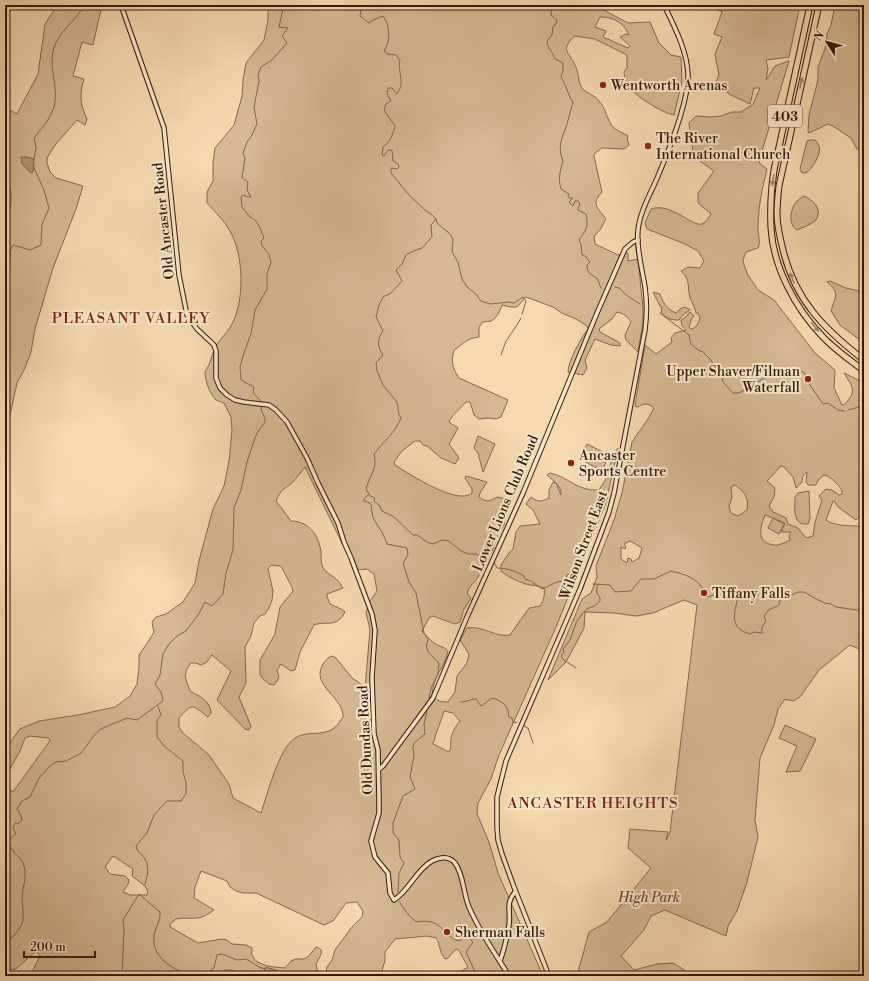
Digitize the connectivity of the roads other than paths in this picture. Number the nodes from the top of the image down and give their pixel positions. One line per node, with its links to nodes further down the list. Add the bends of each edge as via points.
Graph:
1 (121, 5): 8 (street, Old Ancaster Road, via 164,128 179,275 187,315 214,345 216,378 220,388 235,400)
2 (664, 5): 5 (street, Wilson Street East, via 683,46 688,73 685,96 665,159 641,215)
3 (810, 5): 7 (highway, 403, one-way to 7, via 774,170 771,229 782,275 799,307 822,337)
4 (818, 5): 6 (highway, 403, one-way to 4, via 831,333 805,304 789,272 780,238 777,214 779,186)
5 (638, 240): 9 (street, Lower Lions Club Road, via 625,249 523,493 432,698); 10 (street, Wilson Street East, via 647,312 610,512 506,761 498,792 498,840)
6 (864, 360)
7 (864, 371)
8 (256, 403): 9 (street, Old Dundas Road, via 272,407 285,419 307,458 338,523 372,614 375,630 372,678 374,734)
9 (379, 769): 11 (street, Old Dundas Road, via 379,813 371,837 371,846 375,857 388,873 390,893 394,900 431,862 441,858 451,860 457,868 468,905 477,924)
10 (516, 892): 11 (street, via 509,900 509,922); 14 (street, Wilson Street East)
11 (500, 961): 13 (street, Old Dundas Road)
12 (864, 973): 15 (street)
13 (509, 976)
14 (549, 976)
15 (862, 976)

